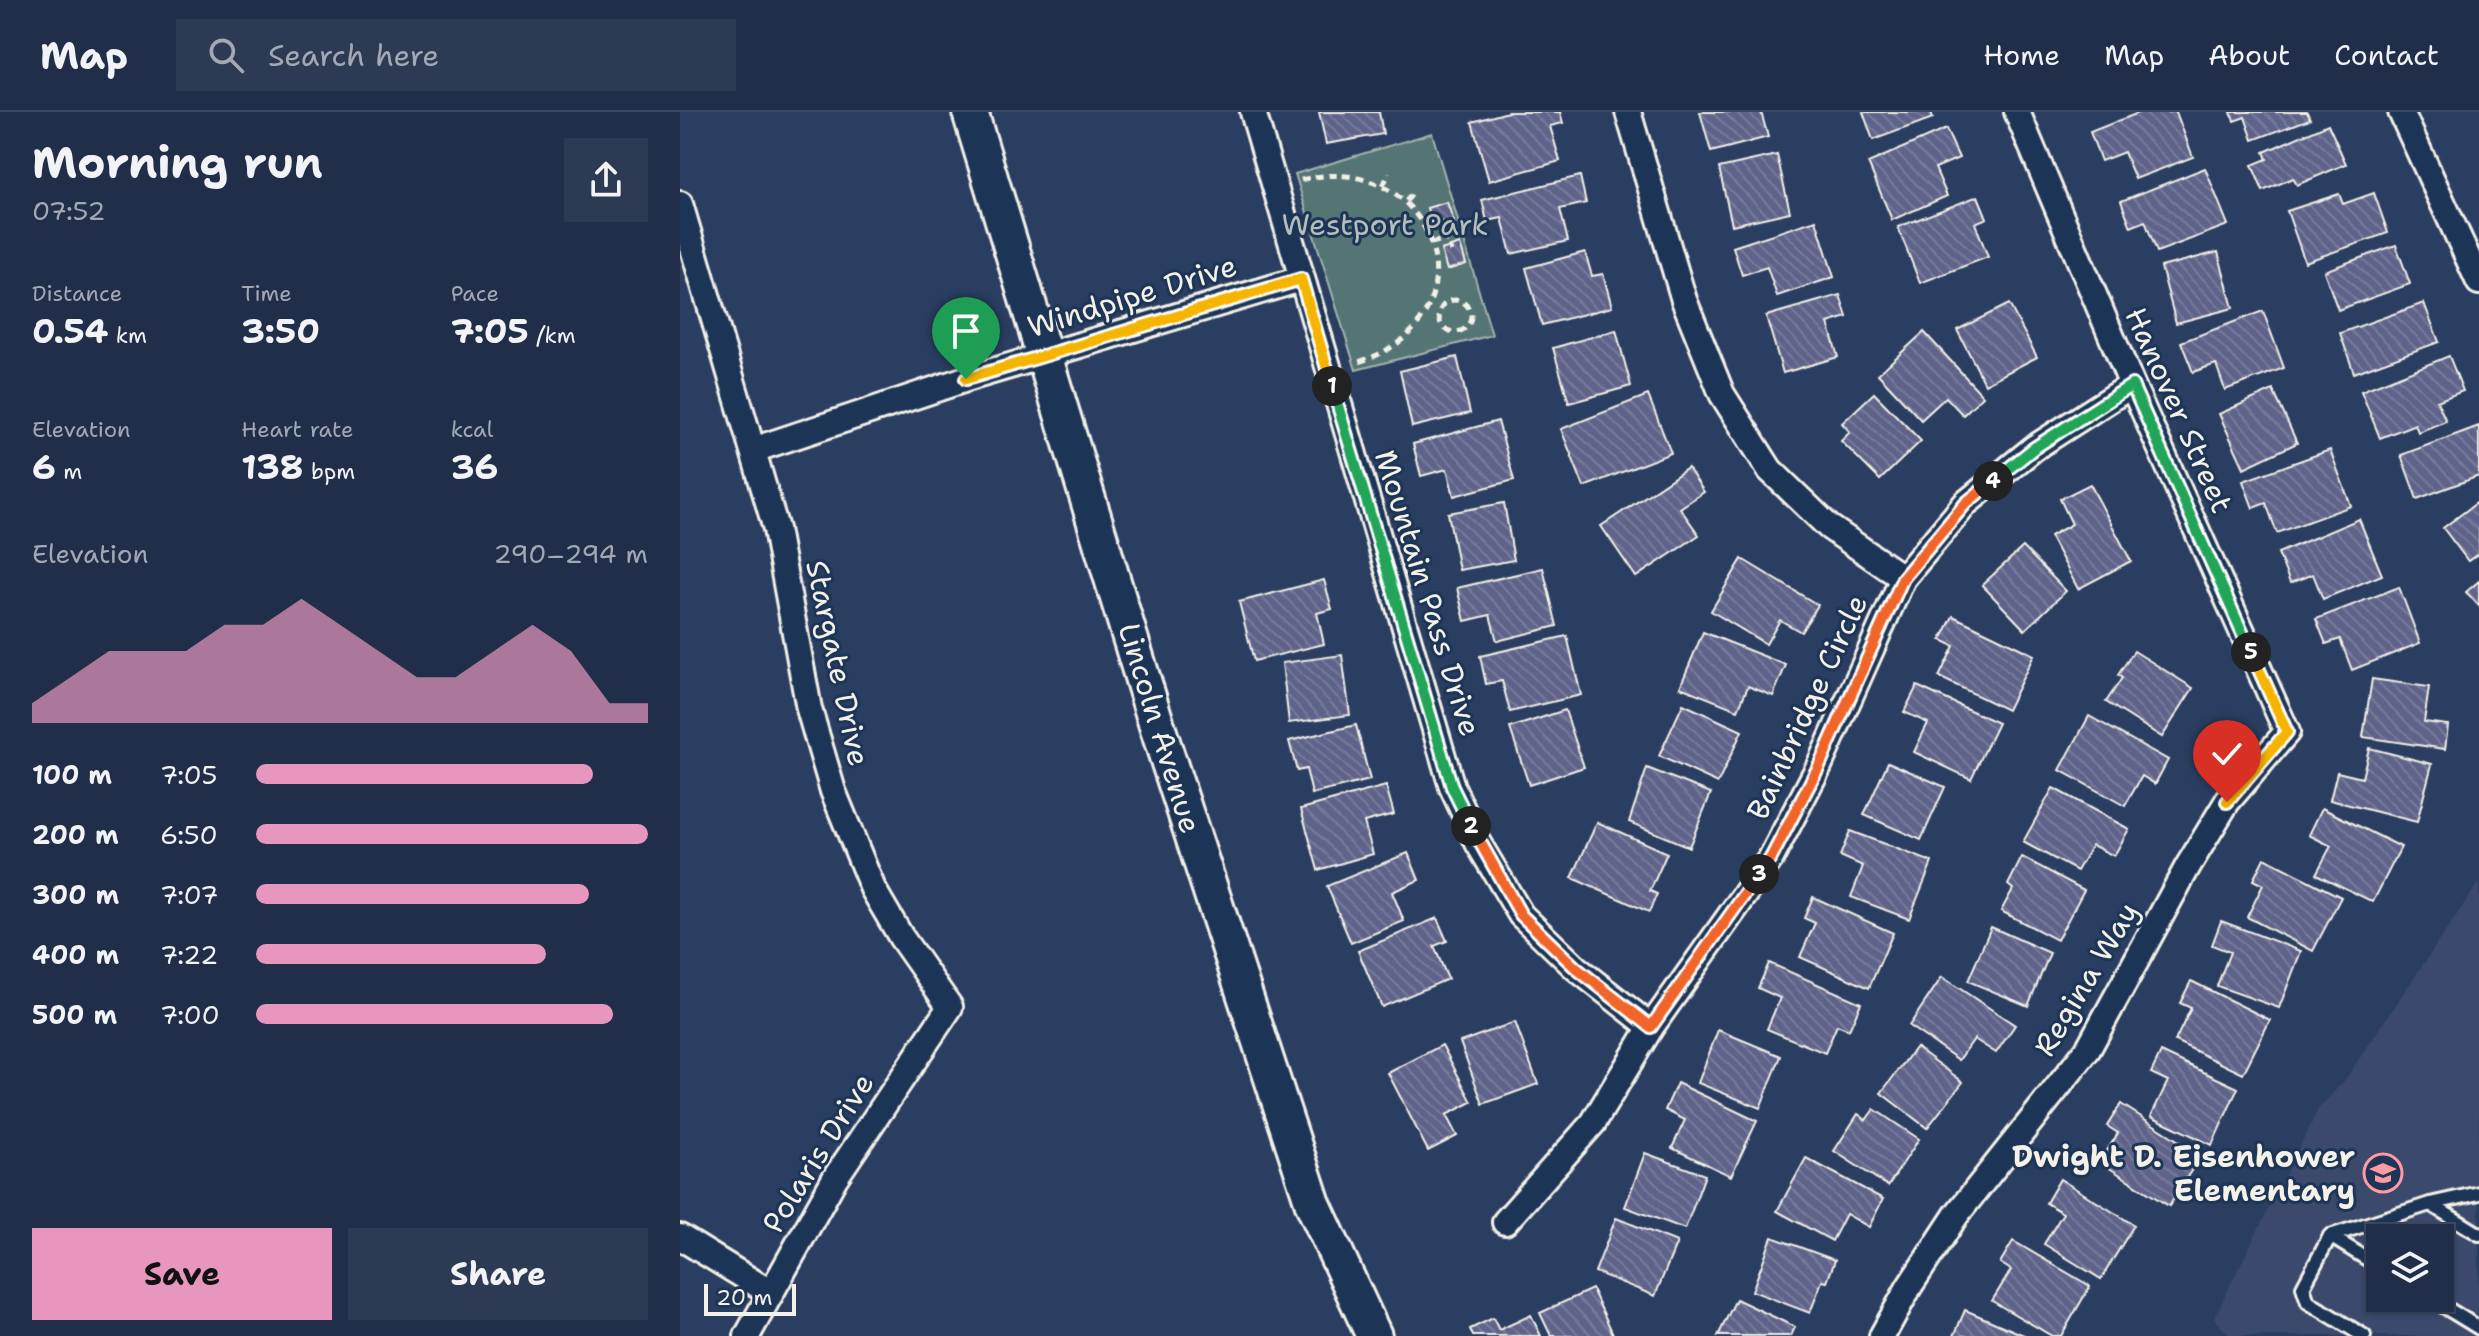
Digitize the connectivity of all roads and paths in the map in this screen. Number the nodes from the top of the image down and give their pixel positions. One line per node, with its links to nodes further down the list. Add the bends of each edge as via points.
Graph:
1 (970, 112): 20 (main road, Lincoln Avenue)
2 (1253, 112): 17 (street, Mountain Pass Drive)
3 (1628, 112): 24 (street, via 1684,300 1722,394 1770,470 1829,527)
4 (2017, 112): 22 (street, Hanover Street)
5 (2401, 112): 16 (street)
6 (1389, 173): 8 (path)
7 (1297, 181): 8 (path, via 1336,177)
8 (1383, 186): 10 (path)
9 (1415, 191): 10 (path)
10 (1406, 201): 14 (path)
11 (680, 204): 23 (street, Stargate Drive, via 694,266)
12 (1441, 221): 13 (path)
13 (1447, 239): 14 (path); 15 (path)
14 (1431, 243): 18 (path, via 1436,269)
15 (1451, 252)
16 (2477, 275)
17 (1301, 279): 20 (street, Windpipe Drive); 27 (street, Mountain Pass Drive, via 1452,787 1478,843 1521,915 1576,968)
18 (1430, 306): 19 (path); 21 (path, via 1399,344)
19 (1439, 310): 19 (path, via 1439,323 1448,331 1460,332 1471,321 1468,306 1459,301)
20 (1045, 356): 23 (street, Windpipe Drive); 39 (main road, Lincoln Avenue, via 1157,726 1313,1204)
21 (1353, 364)
22 (2132, 385): 24 (street, Bainbridge Circle, via 2034,448 1966,503); 25 (street, Hanover Street)
23 (753, 450): 26 (street, Stargate Drive, via 776,529 809,709 833,791 873,889)
24 (1903, 578): 27 (street, Bainbridge Circle, via 1819,766 1771,858)
25 (2287, 732): 40 (street, Regina Way, via 2227,802 2088,1049 1957,1214)
26 (950, 1007): 35 (street, Polaris Drive, via 835,1178)
27 (1651, 1027): 30 (street, Bainbridge Circle, via 1593,1123)
28 (2479, 1193): 29 (lane)
29 (2430, 1204): 31 (lane); 32 (lane)
30 (1505, 1222)
31 (2479, 1234)
32 (2330, 1236): 34 (lane); 41 (lane, via 2303,1287 2308,1302)
33 (680, 1237): 35 (street)
34 (2366, 1258)
35 (771, 1293): 38 (street, Polaris Drive)
36 (2453, 1312): 37 (lane)
37 (2479, 1328)
38 (747, 1336)
39 (1374, 1336)
40 (1882, 1336)
41 (2364, 1336)

